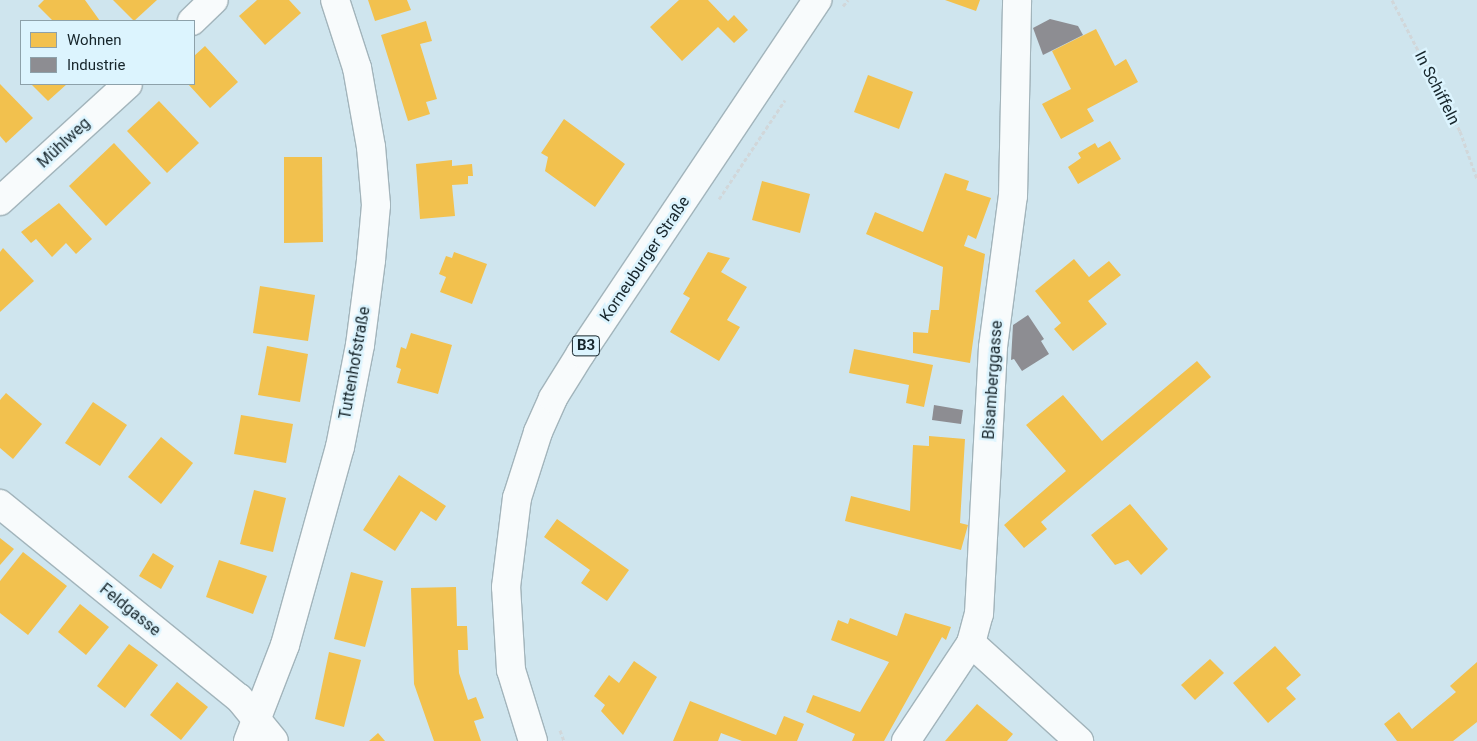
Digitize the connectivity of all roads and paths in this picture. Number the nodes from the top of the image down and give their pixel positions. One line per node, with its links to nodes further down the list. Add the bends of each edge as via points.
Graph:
1 (214, 0): 7 (street)
2 (335, 0): 16 (street, Tuttenhofstraße, via 357,68 372,148 376,205 371,260 360,345 340,447 285,645)
3 (848, 0): 6 (path)
4 (1017, 0): 14 (street, Bisamberggasse, via 1012,196 994,347 979,614)
5 (1392, 0): 10 (path, In Schiffeln, via 1460,132)
6 (828, 6): 18 (street, Korneuburger Straße / B3, via 581,353 553,398 536,439 517,498 506,587 512,670)
7 (193, 20)
8 (127, 85): 11 (street, Mühlweg)
9 (788, 92): 12 (path, via 782,107)
10 (1477, 178)
11 (0, 202)
12 (715, 205)
13 (0, 504): 16 (street, Feldgasse, via 239,698)
14 (971, 643): 20 (street, Bisamberggasse); 21 (street)
15 (558, 726): 19 (path)
16 (253, 730): 17 (street, Feldgasse)
17 (274, 741)
18 (533, 741)
19 (564, 741)
20 (906, 741)
21 (1079, 741)

